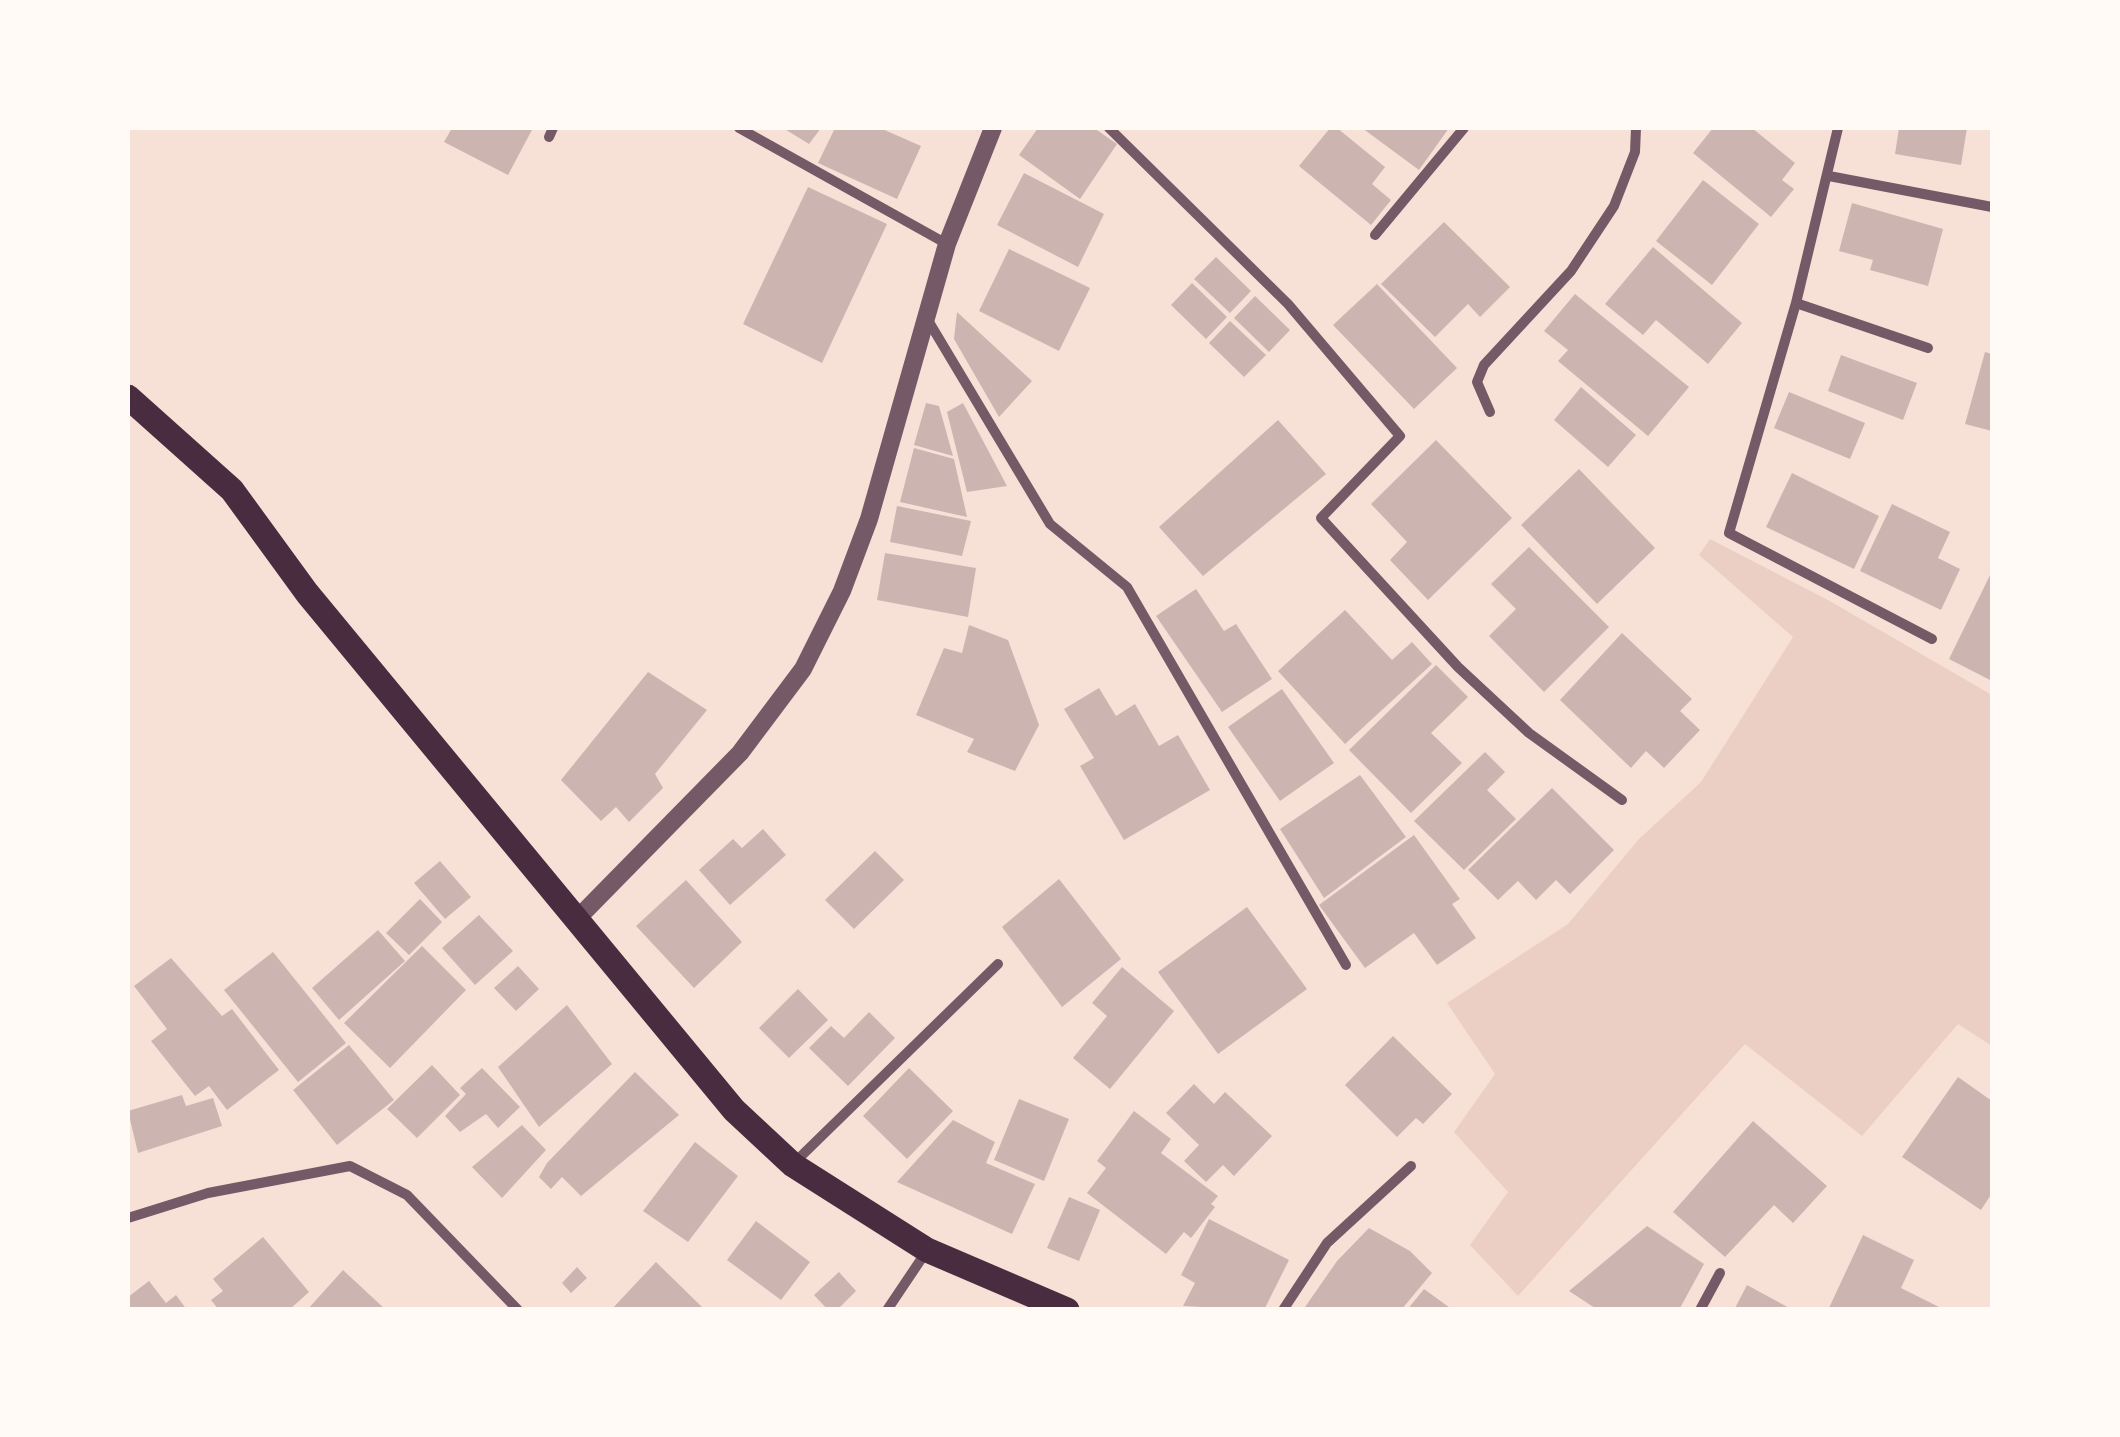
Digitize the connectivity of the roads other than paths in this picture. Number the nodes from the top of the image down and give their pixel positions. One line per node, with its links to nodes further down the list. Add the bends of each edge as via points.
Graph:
1 (739, 128): 10 (street)
2 (993, 128): 10 (street)
3 (1110, 128): 17 (street, via 1288,304 1400,436 1321,518 1458,667 1529,733)
4 (1464, 128): 9 (street)
5 (1636, 128): 15 (street, via 1635,152 1614,206 1571,271 1484,364 1477,382)
6 (1838, 128): 7 (street)
7 (1829, 176): 8 (street); 11 (street)
8 (1992, 207)
9 (1375, 235)
10 (947, 244): 12 (street)
11 (1796, 303): 13 (street); 16 (street, via 1729,533)
12 (926, 317): 18 (street, via 869,520 802,668 740,753); 20 (street, via 1050,524 1127,587)
13 (1928, 348)
14 (128, 398): 18 (main road, via 232,490 307,592)
15 (1490, 412)
16 (1932, 640)
17 (1622, 800)
18 (577, 919): 21 (main road, via 734,1110)
19 (998, 964): 21 (street)
20 (1346, 965)
21 (792, 1165): 24 (main road)
22 (1411, 1166): 29 (street, via 1327,1243)
23 (128, 1218): 26 (street, via 208,1193 350,1166 406,1195)
24 (927, 1250): 27 (street); 28 (main road)
25 (1720, 1273): 30 (street)
26 (518, 1310)
27 (887, 1310)
28 (1067, 1310)
29 (1283, 1310)
30 (1700, 1310)

